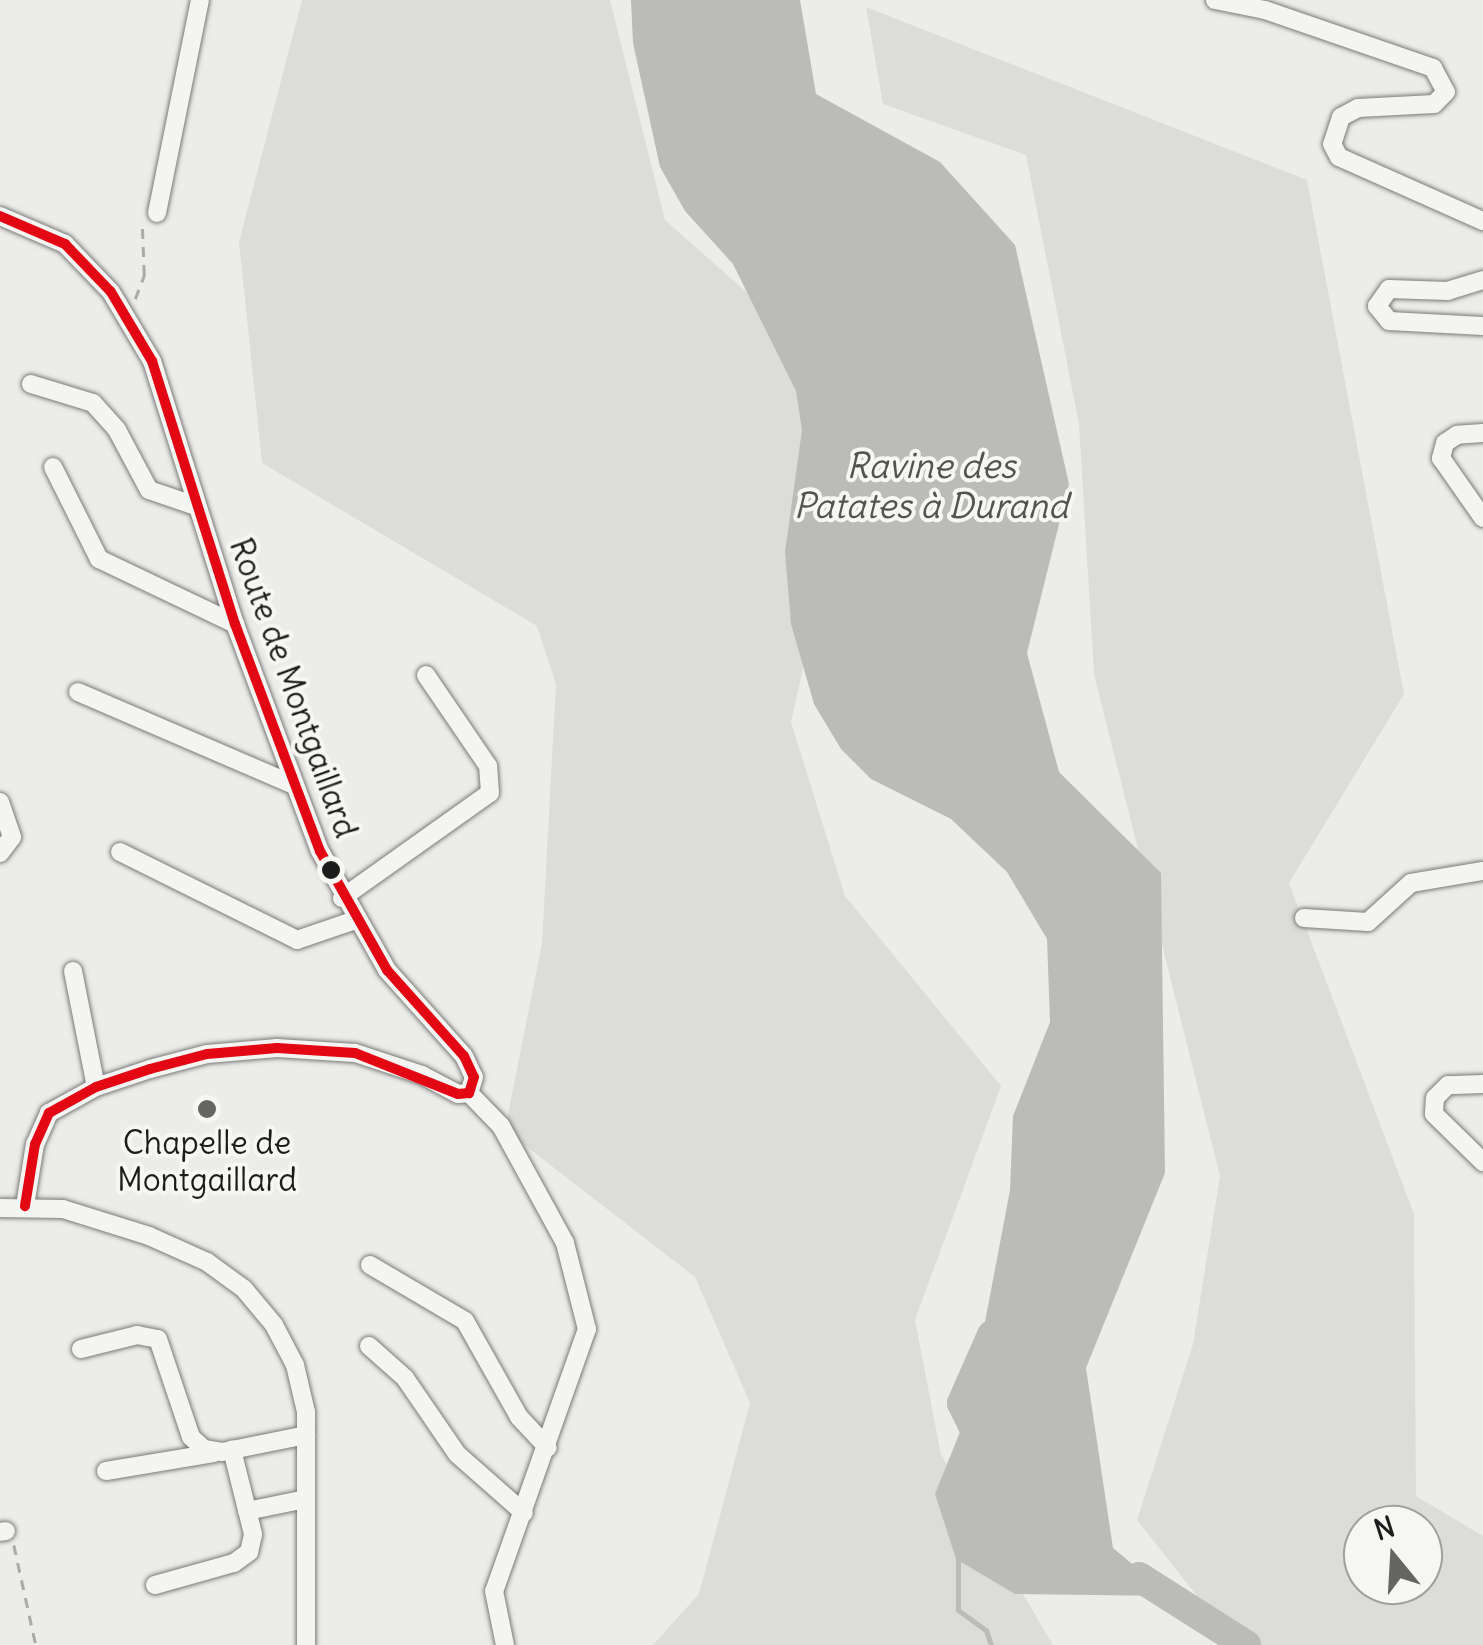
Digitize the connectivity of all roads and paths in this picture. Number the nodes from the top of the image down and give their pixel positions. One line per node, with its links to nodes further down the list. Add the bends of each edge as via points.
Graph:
1 (200, 0): 3 (street)
2 (1215, 0): 5 (street, via 1265,10 1433,68 1446,92 1434,104 1358,108 1340,117 1332,144 1338,157)
3 (157, 213)
4 (0, 216): 11 (street, Route de Montgaillard, via 65,244 111,292 152,362)
5 (1483, 221)
6 (1483, 280): 7 (street, via 1448,292 1389,289 1377,306 1388,322)
7 (1483, 326)
8 (32, 384): 11 (street, via 93,403 117,430 149,490)
9 (1483, 434): 12 (street, via 1457,435 1445,444 1442,458)
10 (53, 467): 13 (street, via 98,559)
11 (196, 506): 13 (street, Route de Montgaillard)
12 (1483, 518)
13 (236, 624): 16 (street, Route de Montgaillard)
14 (426, 675): 21 (street, via 488,766 490,793)
15 (78, 692): 16 (street)
16 (292, 784): 21 (street, Route de Montgaillard)
17 (0, 802): 19 (street, via 12,837)
18 (120, 852): 23 (street, via 297,940)
19 (0, 854)
20 (1483, 871): 22 (street, via 1411,883 1368,922)
21 (342, 898): 23 (street, Route de Montgaillard)
22 (1304, 918)
23 (356, 920): 27 (street, Route de Montgaillard, via 387,970 464,1056 474,1077)
24 (73, 971): 26 (street)
25 (1483, 1084): 28 (street, via 1448,1086 1435,1098 1434,1114)
26 (96, 1087): 27 (street, via 207,1054 277,1048 356,1054 422,1074 445,1091); 29 (street, via 49,1112)
27 (469, 1093): 35 (street, via 524,1163 585,1304 582,1356)
28 (1483, 1162)
29 (25, 1206): 30 (street); 34 (street, via 63,1208 149,1236 207,1262 244,1289 274,1324 295,1366)
30 (0, 1208)
31 (370, 1265): 35 (street, via 465,1321 519,1417)
32 (369, 1346): 40 (street, via 406,1378 457,1454)
33 (81, 1349): 36 (street, via 138,1335 158,1339 191,1438)
34 (306, 1435): 36 (street); 38 (street)
35 (548, 1448): 40 (street)
36 (227, 1451): 37 (street); 39 (street)
37 (106, 1471)
38 (306, 1499): 39 (street); 44 (street)
39 (247, 1511): 42 (street, via 253,1544 244,1560)
40 (524, 1513): 45 (street, via 494,1591)
41 (3, 1531): 43 (path)
42 (156, 1585)
43 (36, 1645)
44 (306, 1645)
45 (505, 1645)

